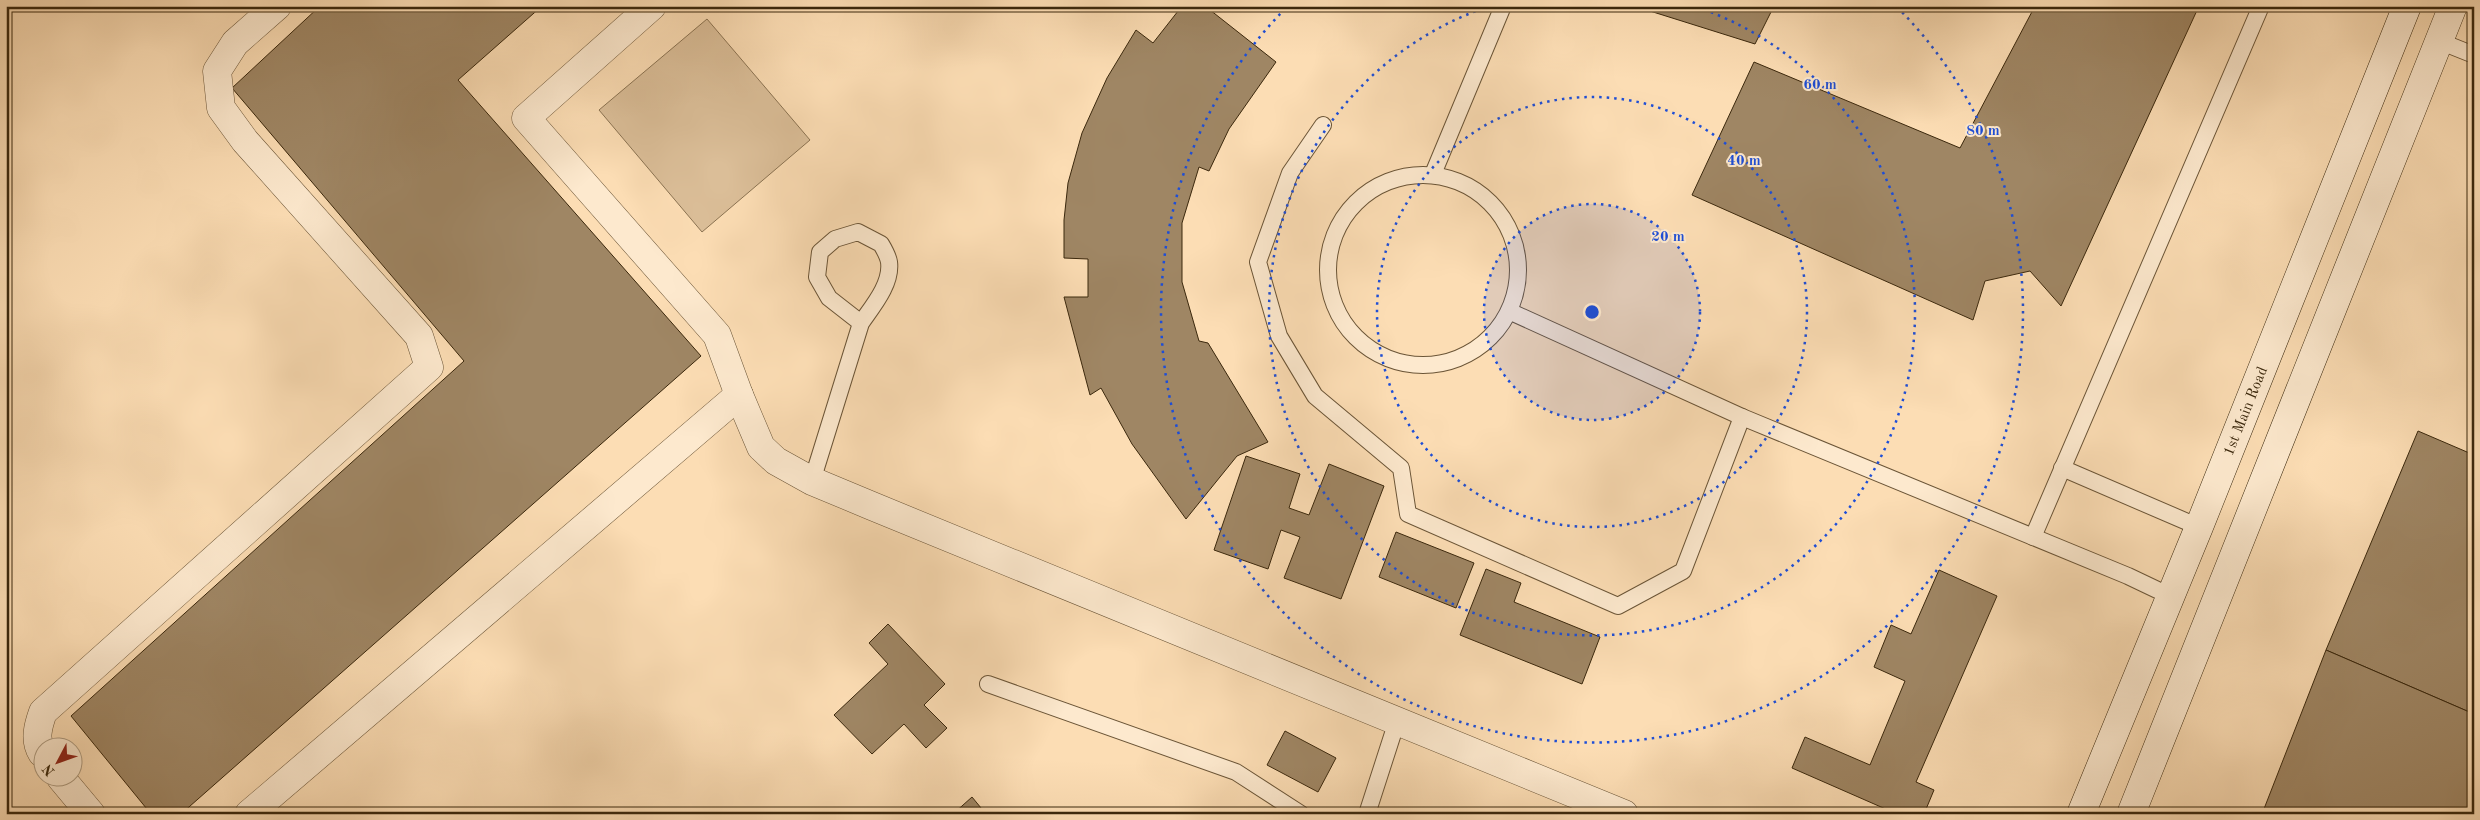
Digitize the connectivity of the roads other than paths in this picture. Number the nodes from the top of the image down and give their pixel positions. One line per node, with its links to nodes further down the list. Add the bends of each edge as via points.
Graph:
1 (277, 6): 22 (street, via 235,43 217,71 221,108 245,141 419,336 429,367 43,712)
2 (652, 6): 13 (street, via 526,118 717,335)
3 (1503, 6): 10 (lane)
4 (2261, 6): 15 (lane)
5 (2406, 6): 17 (street, 1st Main Road)
6 (2453, 6): 7 (street)
7 (2440, 41): 8 (lane); 30 (street)
8 (2474, 55)
9 (1322, 124): 14 (lane, via 1290,173 1258,262 1278,336 1315,396 1401,468 1408,514 1618,606 1683,571)
10 (1433, 174): 11 (lane, via 1462,182 1488,199 1507,223 1518,252 1519,282); 11 (lane, via 1400,177 1370,190 1346,213 1331,242 1327,275 1335,308 1353,335 1379,355 1410,366 1441,365 1470,355)
11 (1511, 312): 14 (lane)
12 (861, 323): 12 (lane, via 829,298 817,277 820,252 835,239 858,232 882,244 889,262 888,277); 16 (lane)
13 (739, 395): 16 (street, via 761,447 776,461); 25 (street)
14 (1742, 418): 18 (lane)
15 (2062, 468): 17 (lane); 18 (lane)
16 (812, 481): 21 (street)
17 (2199, 527): 19 (street, 1st Main Road)
18 (2033, 537): 19 (lane)
19 (2170, 596): 29 (street, 1st Main Road)
20 (988, 684): 26 (lane, via 1236,772)
21 (1397, 721): 27 (lane); 28 (street)
22 (38, 738)
23 (69, 788): 24 (street)
24 (91, 814)
25 (249, 814)
26 (1301, 814)
27 (1367, 814)
28 (1624, 814)
29 (2081, 814)
30 (2131, 814)

